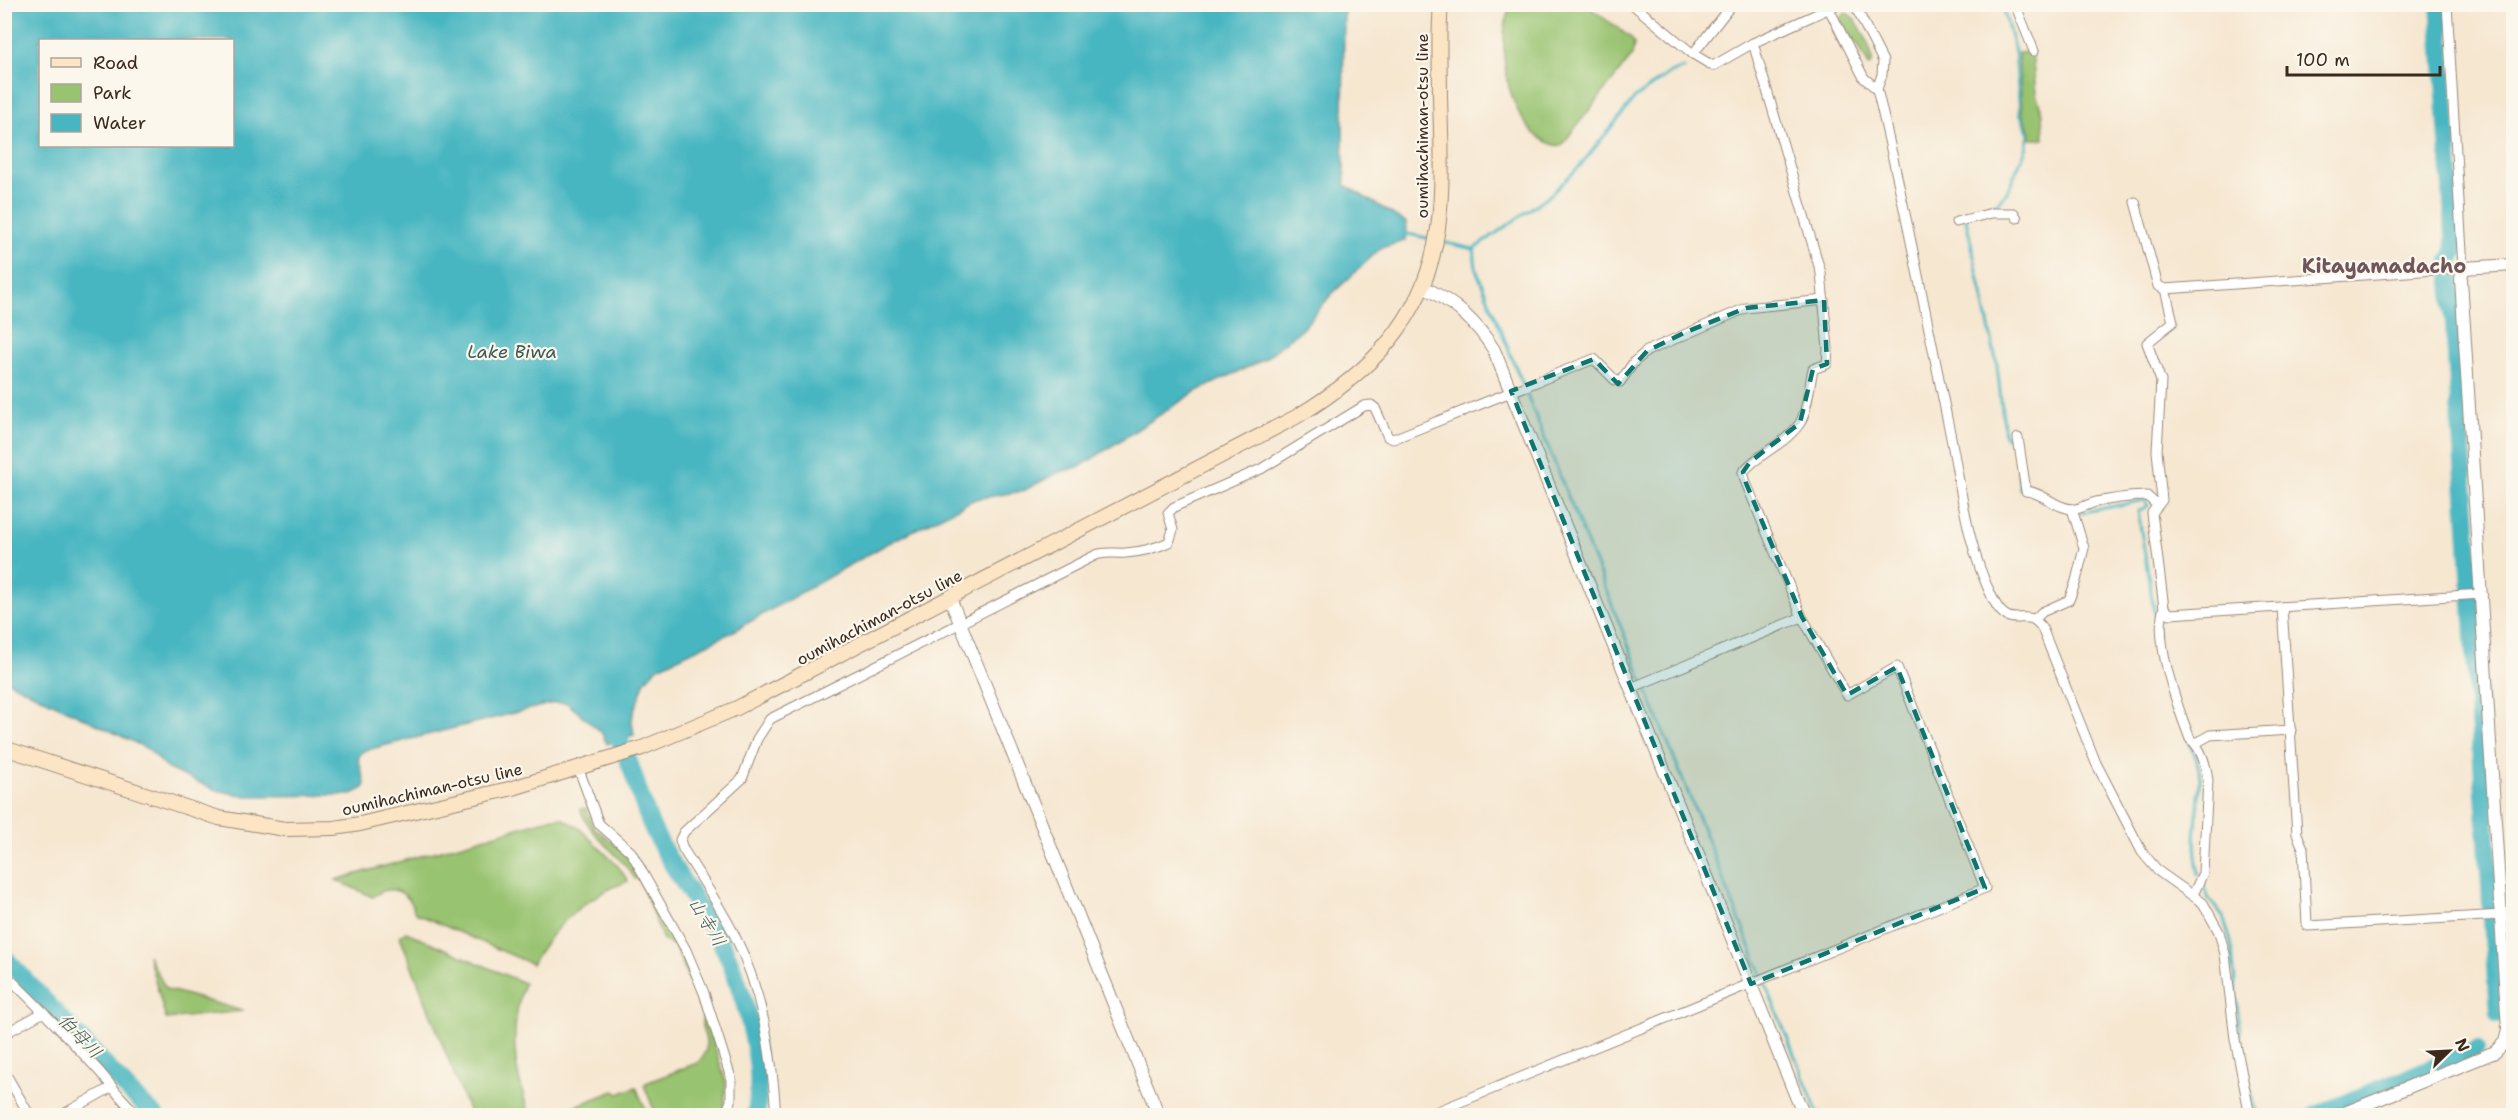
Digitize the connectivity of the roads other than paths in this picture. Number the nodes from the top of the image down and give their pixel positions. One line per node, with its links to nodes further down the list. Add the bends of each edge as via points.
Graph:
1 (1441, 4): 18 (main road, oumihachiman-otsu line, via 1441,180 1436,240)
2 (1632, 4): 11 (street)
3 (1732, 4): 11 (street)
4 (1839, 4): 8 (street)
5 (1854, 4): 12 (street, via 1883,61)
6 (2015, 4): 10 (street)
7 (2447, 4): 17 (street)
8 (1829, 9): 9 (street); 12 (street, via 1864,78)
9 (1753, 43): 11 (street, via 1713,66); 20 (street, via 1821,273)
10 (2034, 51)
11 (1693, 54)
12 (1877, 89): 30 (street, via 1972,548 1998,607 2009,618)
13 (2135, 202): 19 (street, via 2157,286)
14 (2017, 218): 15 (street, via 2014,213 1992,213)
15 (1956, 222)
16 (2514, 265): 17 (street)
17 (2454, 269): 19 (street); 25 (street, via 2461,279)
18 (1424, 287): 21 (street, via 1445,298 1477,325); 26 (main road, oumihachiman-otsu line, via 1410,313 1373,361 1319,404)
19 (2165, 289): 23 (street, via 2173,322 2143,341 2161,381 2157,451 2162,500)
20 (1824, 300): 21 (street, via 1746,308 1686,332 1647,351 1620,382 1594,359); 29 (street, via 1827,364 1813,369 1800,423 1781,442 1750,462 1743,472)
21 (1520, 387): 31 (street, via 1394,439 1388,437 1375,408 1365,406 1261,469 1174,507 1168,513 1173,530 1169,542 1124,553 1106,551); 32 (street)
22 (2018, 438): 24 (street, via 2026,491)
23 (2157, 505): 24 (street, via 2147,496 2137,496); 28 (street, via 2152,513)
24 (2072, 509): 30 (street, via 2084,548 2076,581 2069,600)
25 (2474, 595): 27 (street); 38 (street)
26 (950, 598): 31 (street); 36 (main road, oumihachiman-otsu line, via 746,704)
27 (2282, 607): 28 (street, via 2170,614); 33 (street)
28 (2164, 608): 34 (street, via 2160,619 2172,686 2190,739)
29 (1802, 617): 32 (street); 40 (street, via 1847,695 1898,667 1985,888)
30 (2036, 618): 37 (street, via 2096,763 2142,852 2158,871)
31 (960, 624): 51 (street, via 770,719 757,739 742,779 680,840 734,933 747,965 769,1036); 52 (street)
32 (1640, 684): 40 (street)
33 (2291, 730): 34 (street, via 2210,735); 38 (street, via 2297,834 2303,848 2308,926)
34 (2196, 743): 37 (street, via 2208,780 2203,873)
35 (4, 748): 36 (main road, oumihachiman-otsu line, via 219,818 285,829 360,824)
36 (579, 770): 50 (street, via 599,824 631,852 686,950 731,1078 731,1101)
37 (2193, 895): 55 (street, via 2209,911 2225,954 2235,1039)
38 (2502, 915): 43 (street, via 2508,1030)
39 (4, 973): 41 (street)
40 (1760, 980): 53 (street); 54 (street)
41 (44, 1012): 42 (street); 46 (street)
42 (4, 1034)
43 (2505, 1042): 45 (street, via 2511,1050); 56 (street, via 2495,1052)
44 (4, 1071): 47 (street)
45 (2514, 1072)
46 (112, 1087): 48 (street); 49 (street)
47 (30, 1116)
48 (60, 1116)
49 (140, 1116)
50 (725, 1116)
51 (776, 1116)
52 (1160, 1116)
53 (1426, 1116)
54 (1804, 1116)
55 (2250, 1116)
56 (2337, 1116)

